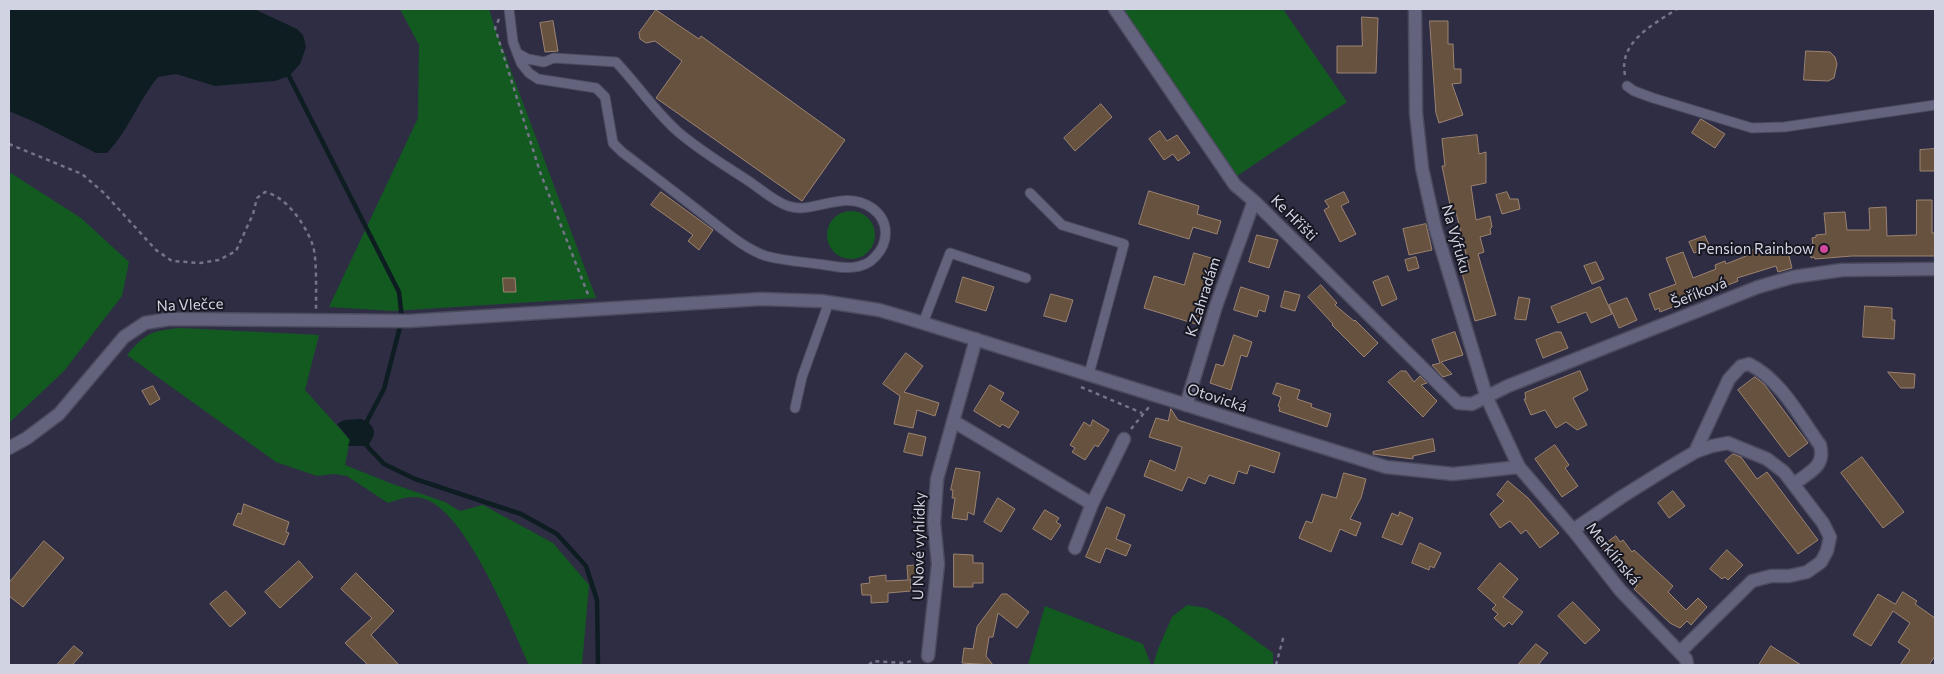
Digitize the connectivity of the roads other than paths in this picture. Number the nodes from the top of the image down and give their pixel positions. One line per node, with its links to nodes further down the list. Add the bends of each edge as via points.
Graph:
1 (509, 9): 4 (lane)
2 (1115, 9): 8 (street, Ke Hřišti, via 1234,185)
3 (1415, 9): 16 (street, Na Výfuku, via 1416,113 1422,168 1434,227)
4 (517, 53): 4 (lane, via 544,62 554,58 616,62 677,131 789,206 807,207 849,200 863,202 875,210 884,220 886,233 878,254 862,266 842,268 765,256 739,242 613,143 605,97 596,88 538,79 528,73)
5 (1627, 86): 6 (lane, via 1653,98 1752,128 1784,127)
6 (1935, 105)
7 (1030, 193): 15 (lane, via 1062,225 1124,244)
8 (1254, 201): 16 (street, Ke Hřišti, via 1458,403 1472,404); 17 (street, K Zahradám, via 1216,306)
9 (1935, 269): 16 (street, Šeříková, via 1842,270 1793,277 1758,287 1508,386)
10 (1026, 278): 13 (lane, via 950,253)
11 (829, 302): 12 (street, Otovická, via 761,299); 13 (street, Otovická, via 879,310); 18 (lane, via 802,377)
12 (592, 311): 21 (street, Na Vlečce, via 393,321 170,319 145,323 124,337 59,414)
13 (923, 323): 14 (street, Otovická)
14 (976, 339): 15 (street, Otovická); 19 (street, U Nové vyhlídky)
15 (1090, 374): 17 (street, Otovická)
16 (1487, 398): 23 (street, Na Výfuku)
17 (1186, 405): 23 (street, Otovická, via 1386,467 1453,474)
18 (795, 408)
19 (953, 421): 25 (street); 28 (street, U Nové vyhlídky, via 937,479 934,523 938,564)
20 (1124, 439): 25 (street)
21 (9, 448)
22 (1695, 452): 24 (street, via 1728,443 1767,459); 24 (street, via 1729,379 1741,366 1749,364 1762,370 1776,384 1820,445 1823,455 1819,465); 26 (street)
23 (1519, 467): 26 (street, Merklínská)
24 (1794, 484): 29 (street, via 1830,537 1821,562 1807,572 1771,576 1752,582)
25 (1092, 504): 27 (street)
26 (1573, 530): 29 (street, Merklínská, via 1620,590)
27 (1075, 548)
28 (928, 656)
29 (1687, 660)

